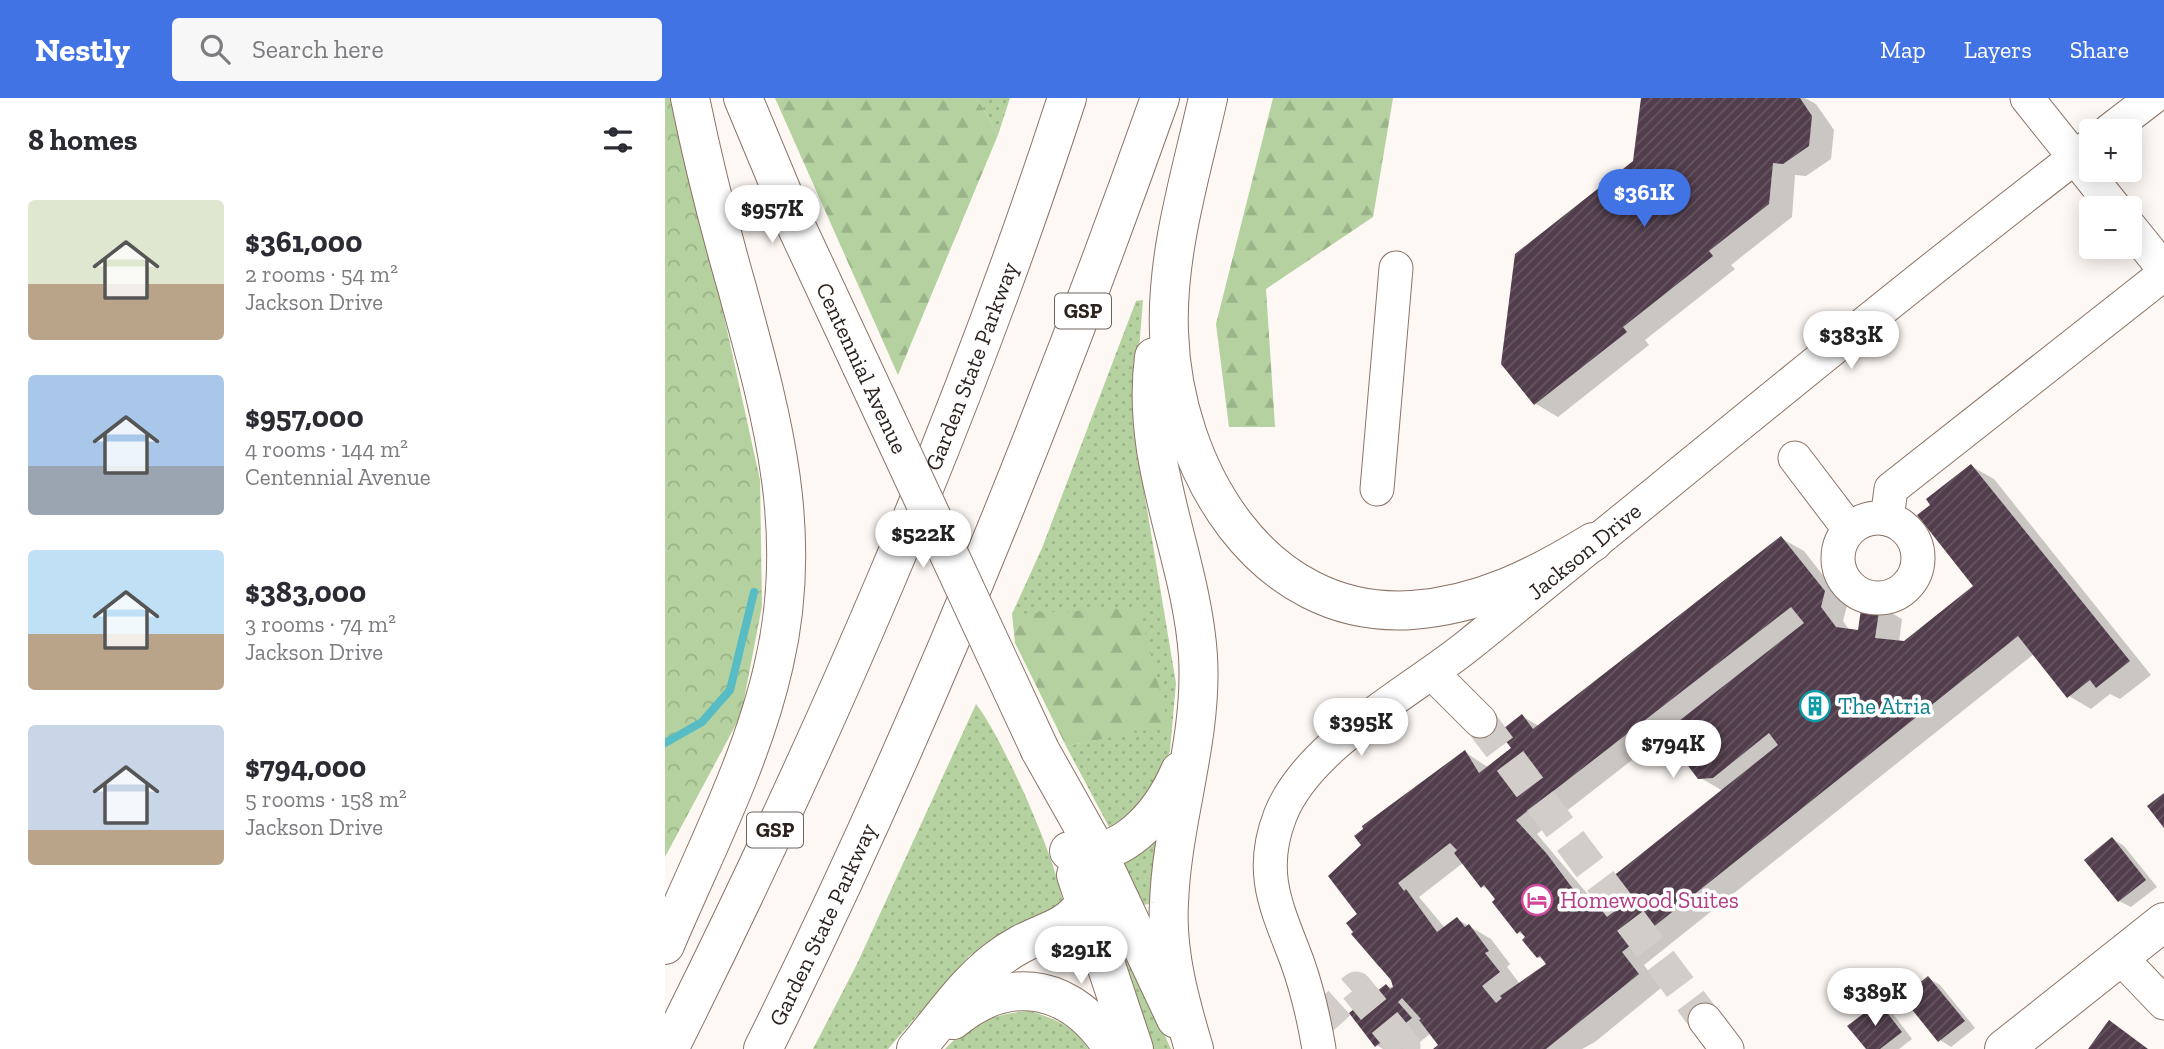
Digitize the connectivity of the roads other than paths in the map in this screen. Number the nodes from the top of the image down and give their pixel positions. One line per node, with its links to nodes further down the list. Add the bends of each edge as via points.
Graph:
1 (689, 98): 26 (main road, via 773,425 787,546 784,609 766,694)
2 (743, 98): 23 (main road, Centennial Avenue, bridge, via 798,230)
3 (1067, 98): 30 (main road, Garden State Parkway / GSP, via 985,328 873,608 751,882)
4 (1160, 98): 31 (main road, Garden State Parkway / GSP, via 1001,522 903,750)
5 (1208, 98): 11 (main road)
6 (2027, 98): 9 (street)
7 (2152, 98): 8 (street)
8 (2125, 119)
9 (2079, 147)
10 (2079, 154): 19 (street, Jackson Drive)
11 (1179, 232): 19 (main road, via 1169,332 1188,439 1228,516 1284,573 1342,601 1422,609 1499,592); 22 (main road, via 1157,337 1152,410 1161,486 1195,629)
12 (2142, 243): 14 (street)
13 (1396, 268): 16 (street)
14 (2164, 272): 17 (street, via 1891,489)
15 (1795, 458): 18 (street)
16 (1377, 489)
17 (1887, 519): 18 (street, via 1874,518); 18 (street, via 1910,533 1918,558 1909,583 1887,597 1861,594 1843,577 1838,552)
18 (1849, 529)
19 (1593, 542): 20 (street, Jackson Drive)
20 (1432, 673): 21 (street); 36 (street, Jackson Drive, via 1310,766 1287,799 1273,837 1272,894 1306,990)
21 (1480, 721)
22 (1196, 723): 23 (main road, via 1165,802 1127,840); 35 (main road, via 1168,906 1174,970)
23 (1084, 852): 24 (main road, via 1094,879); 35 (main road, Centennial Avenue)
24 (1084, 904): 32 (main road, via 1070,922 994,962); 34 (main road)
25 (2164, 922): 27 (main road)
26 (665, 945)
27 (2120, 957): 28 (street); 38 (main road)
28 (2164, 1003)
29 (1705, 1020): 37 (street)
30 (669, 1049)
31 (762, 1049)
32 (918, 1049): 33 (main road, via 972,1006 1018,991 1065,1000 1093,1022)
33 (1113, 1049)
34 (1134, 1049)
35 (1192, 1049)
36 (1319, 1049)
37 (1727, 1049)
38 (2004, 1049)

